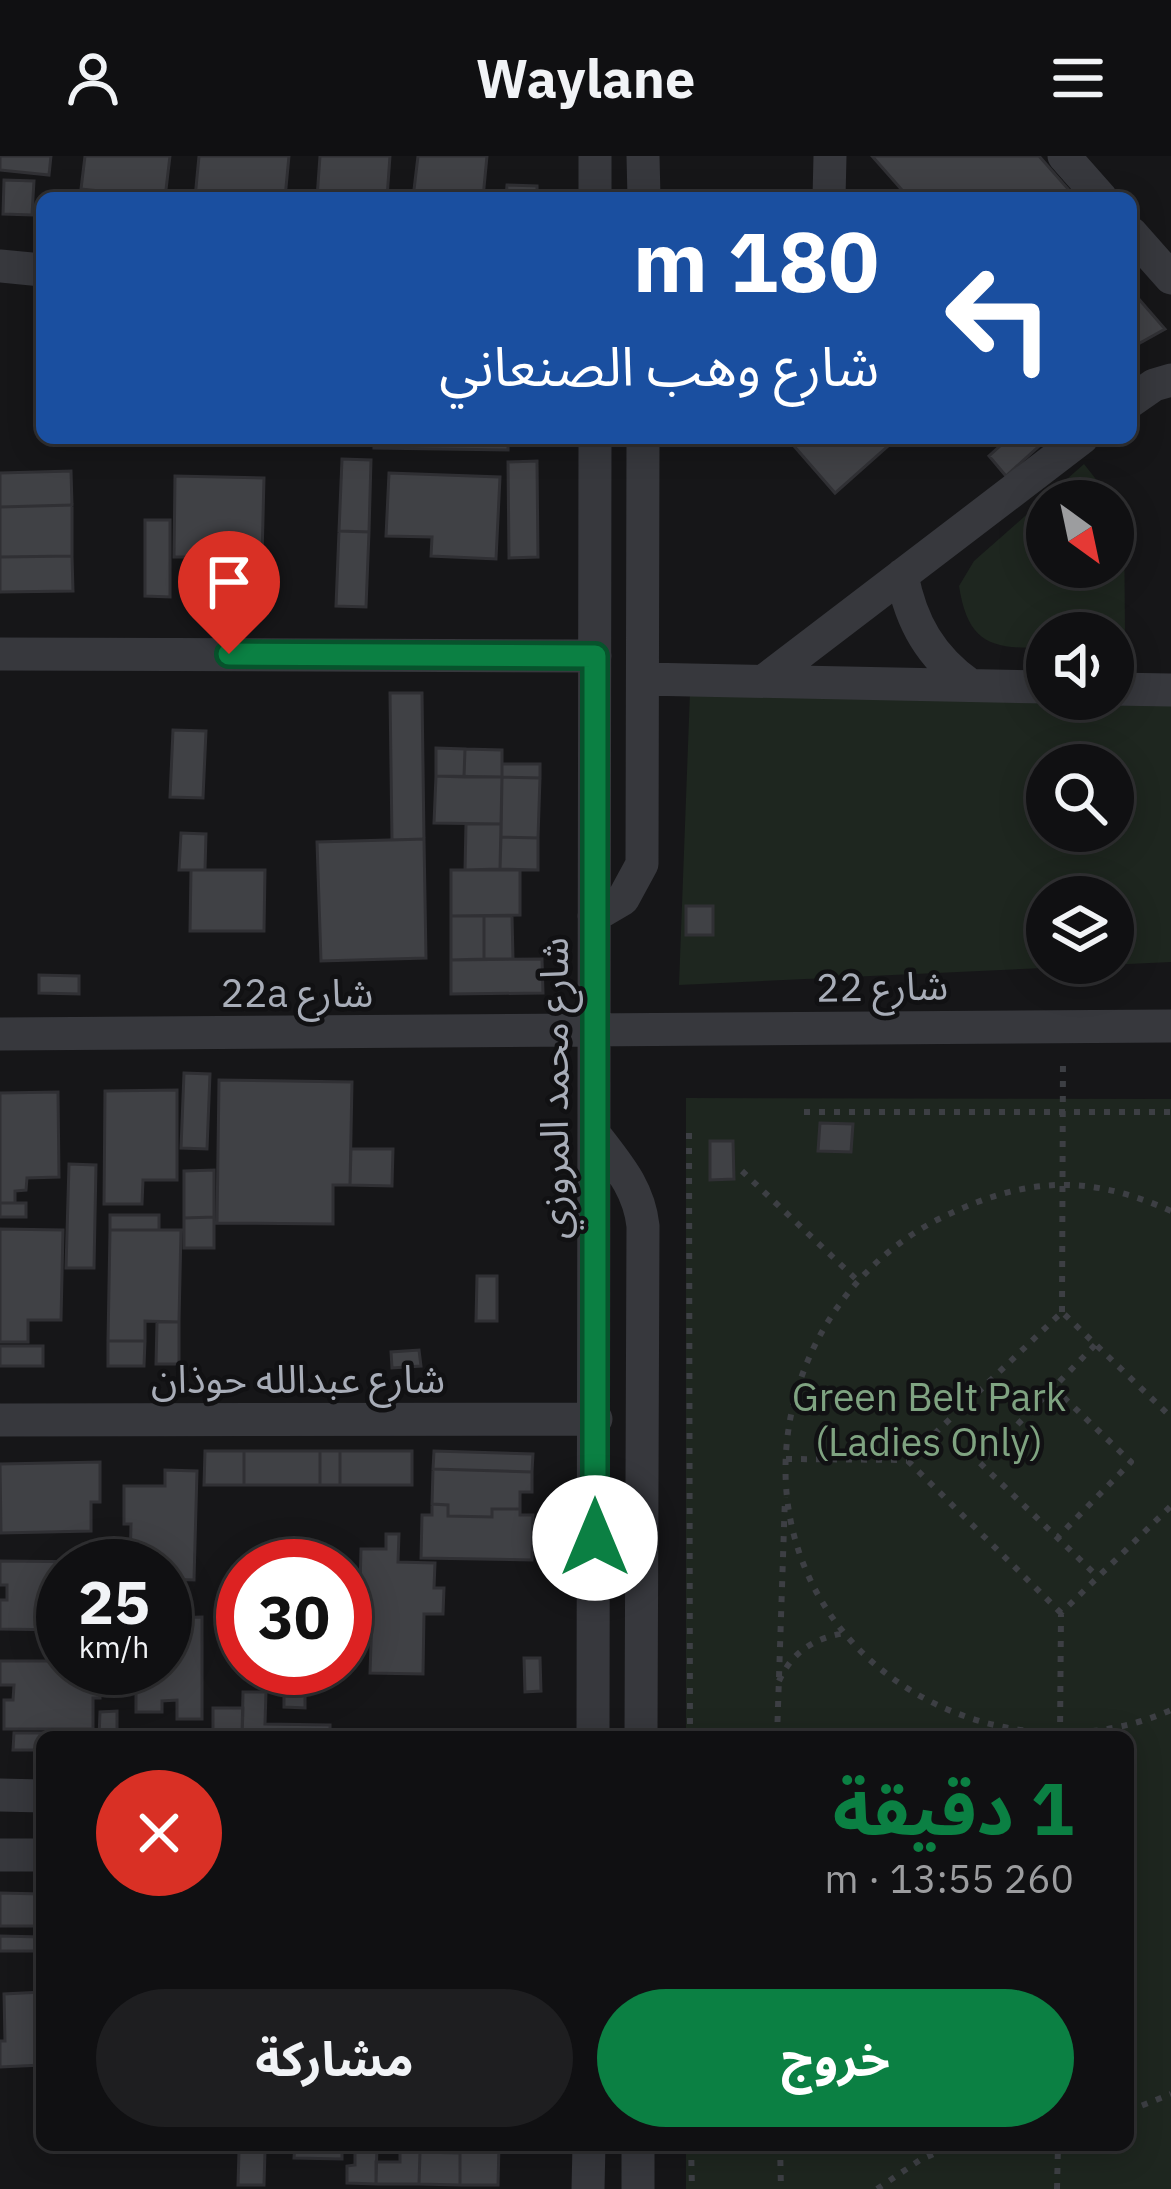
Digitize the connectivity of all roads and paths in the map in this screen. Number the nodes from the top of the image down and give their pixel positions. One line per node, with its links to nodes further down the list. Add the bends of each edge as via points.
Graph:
1 (596, 156): 5 (street)
2 (644, 156): 6 (street)
3 (830, 156): 7 (street)
4 (1064, 156): 8 (street)
5 (596, 192)
6 (644, 192)
7 (829, 192)
8 (1095, 192)
9 (1137, 240): 12 (street)
10 (0, 266): 11 (street)
11 (36, 269)
12 (1171, 278)
13 (1171, 380): 14 (street)
14 (1137, 397)
15 (595, 444): 20 (street, شارع محمد المروزي)
16 (643, 444): 21 (street)
17 (1074, 444): 18 (street)
18 (902, 575): 22 (street); 23 (street, via 924,638)
19 (0, 654): 20 (street)
20 (595, 656): 27 (street, شارع محمد المروزي)
21 (643, 679): 22 (street); 27 (street, via 641,864 623,898)
22 (765, 680): 23 (street)
23 (970, 685): 24 (street)
24 (1026, 686)
25 (1134, 689): 26 (street)
26 (1171, 690)
27 (594, 916): 30 (street, شارع محمد المروزي)
28 (1062, 1025): 29 (street, شارع 22); 30 (street, شارع 22); 33 (path)
29 (1171, 1026)
30 (595, 1033): 31 (street, 22a شارع); 36 (street, شارع محمد المروزي)
31 (0, 1034)
32 (804, 1112): 33 (path)
33 (1063, 1112): 34 (path); 38 (path)
34 (1171, 1112)
35 (688, 1133): 58 (path)
36 (595, 1135): 45 (street, شارع محمد المروزي); 57 (street, via 629,1178 643,1226)
37 (742, 1171): 40 (path)
38 (1062, 1182): 39 (path, via 1106,1187); 40 (path, via 973,1203 931,1223); 41 (path)
39 (1171, 1211)
40 (858, 1281): 47 (path, via 805,1363)
41 (1062, 1312): 42 (path); 48 (path)
42 (1096, 1345): 43 (path); 44 (path)
43 (1053, 1387): 50 (path, via 1131,1462); 50 (path, via 980,1463)
44 (1171, 1417)
45 (596, 1419): 46 (street, شارع عبدالله حوذان); 56 (street, شارع محمد المروزي)
46 (0, 1420)
47 (786, 1458): 48 (path); 53 (path, via 805,1568); 54 (path)
48 (907, 1460): 52 (path)
49 (1171, 1506): 51 (path)
50 (1058, 1538): 51 (path)
51 (1098, 1577): 52 (path)
52 (1061, 1613): 61 (path)
53 (845, 1633): 54 (path, via 796,1654); 60 (path, via 896,1681 957,1715)
54 (777, 1684): 59 (path)
55 (1171, 1710): 62 (path)
56 (593, 1731)
57 (641, 1731)
58 (690, 1731)
59 (777, 1731)
60 (1020, 1731)
61 (1060, 1731)
62 (1093, 1731)
63 (0, 1796): 64 (street)
64 (36, 1796)
65 (0, 1855): 66 (street)
66 (36, 1855)
67 (1171, 2094): 68 (path)
68 (1134, 2108)
69 (589, 2151): 75 (street)
70 (638, 2151): 76 (street)
71 (692, 2151): 77 (path)
72 (780, 2151): 78 (path)
73 (936, 2151): 79 (path)
74 (1058, 2151): 80 (path)
75 (588, 2189)
76 (638, 2189)
77 (692, 2189)
78 (781, 2189)
79 (877, 2189)
80 (1057, 2189)

